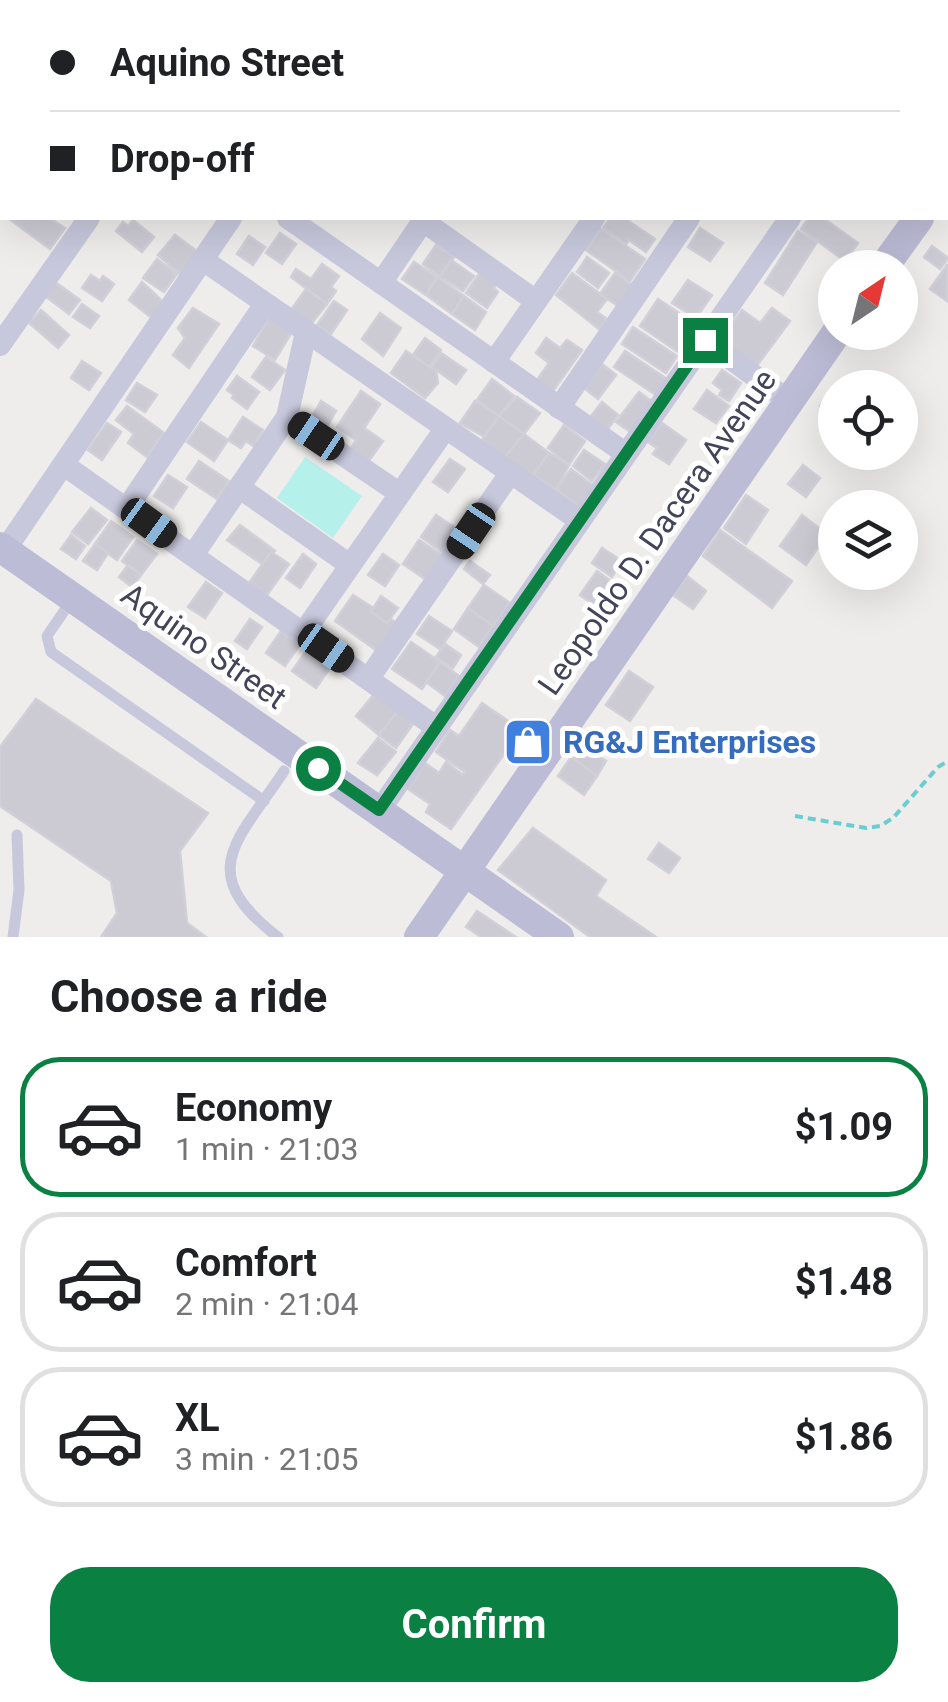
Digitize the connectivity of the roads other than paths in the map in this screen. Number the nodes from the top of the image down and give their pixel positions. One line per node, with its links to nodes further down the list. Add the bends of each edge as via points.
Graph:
1 (87, 220): 18 (street)
2 (231, 220): 12 (street)
3 (295, 220): 10 (street)
4 (423, 220): 13 (street)
5 (425, 220): 14 (street)
6 (593, 220): 14 (street)
7 (688, 220): 22 (street)
8 (917, 220): 11 (main road)
9 (785, 224): 17 (street)
10 (320, 227): 13 (street)
11 (896, 250)
12 (203, 260): 15 (street); 26 (street)
13 (381, 283): 20 (street)
14 (536, 301): 20 (street)
15 (266, 304): 16 (street); 30 (street)
16 (306, 332): 23 (street); 24 (street)
17 (705, 340): 21 (street); 25 (street)
18 (0, 345)
19 (825, 350): 21 (main road, Leopoldo D. Dacera Avenue)
20 (494, 362): 22 (street)
21 (789, 401): 43 (main road, Leopoldo D. Dacera Avenue)
22 (559, 408): 25 (street)
23 (288, 416): 28 (street); 29 (street)
24 (445, 429): 27 (street); 29 (street)
25 (626, 453): 31 (street)
26 (64, 465): 30 (street); 32 (street)
27 (511, 472): 31 (street); 37 (street)
28 (240, 488): 33 (street); 34 (street)
29 (400, 493): 34 (street)
30 (128, 508): 33 (street)
31 (579, 520): 38 (street)
32 (2, 548): 35 (main road, Aquino Street)
33 (193, 555): 36 (street)
34 (350, 565): 36 (street)
35 (73, 598): 40 (lane, via 47,636 52,652); 41 (main road, Aquino Street)
36 (304, 632): 37 (street)
37 (370, 678): 38 (street)
38 (436, 727): 41 (street)
39 (284, 771): 40 (lane)
40 (264, 801): 45 (lane, via 233,847 230,878 240,904)
41 (379, 810): 43 (main road, Aquino Street)
42 (17, 835): 44 (lane, via 20,890)
43 (466, 870): 46 (main road, Leopoldo D. Dacera Avenue); 47 (main road, Aquino Street)
44 (13, 937)
45 (278, 937)
46 (418, 937)
47 (558, 937)

